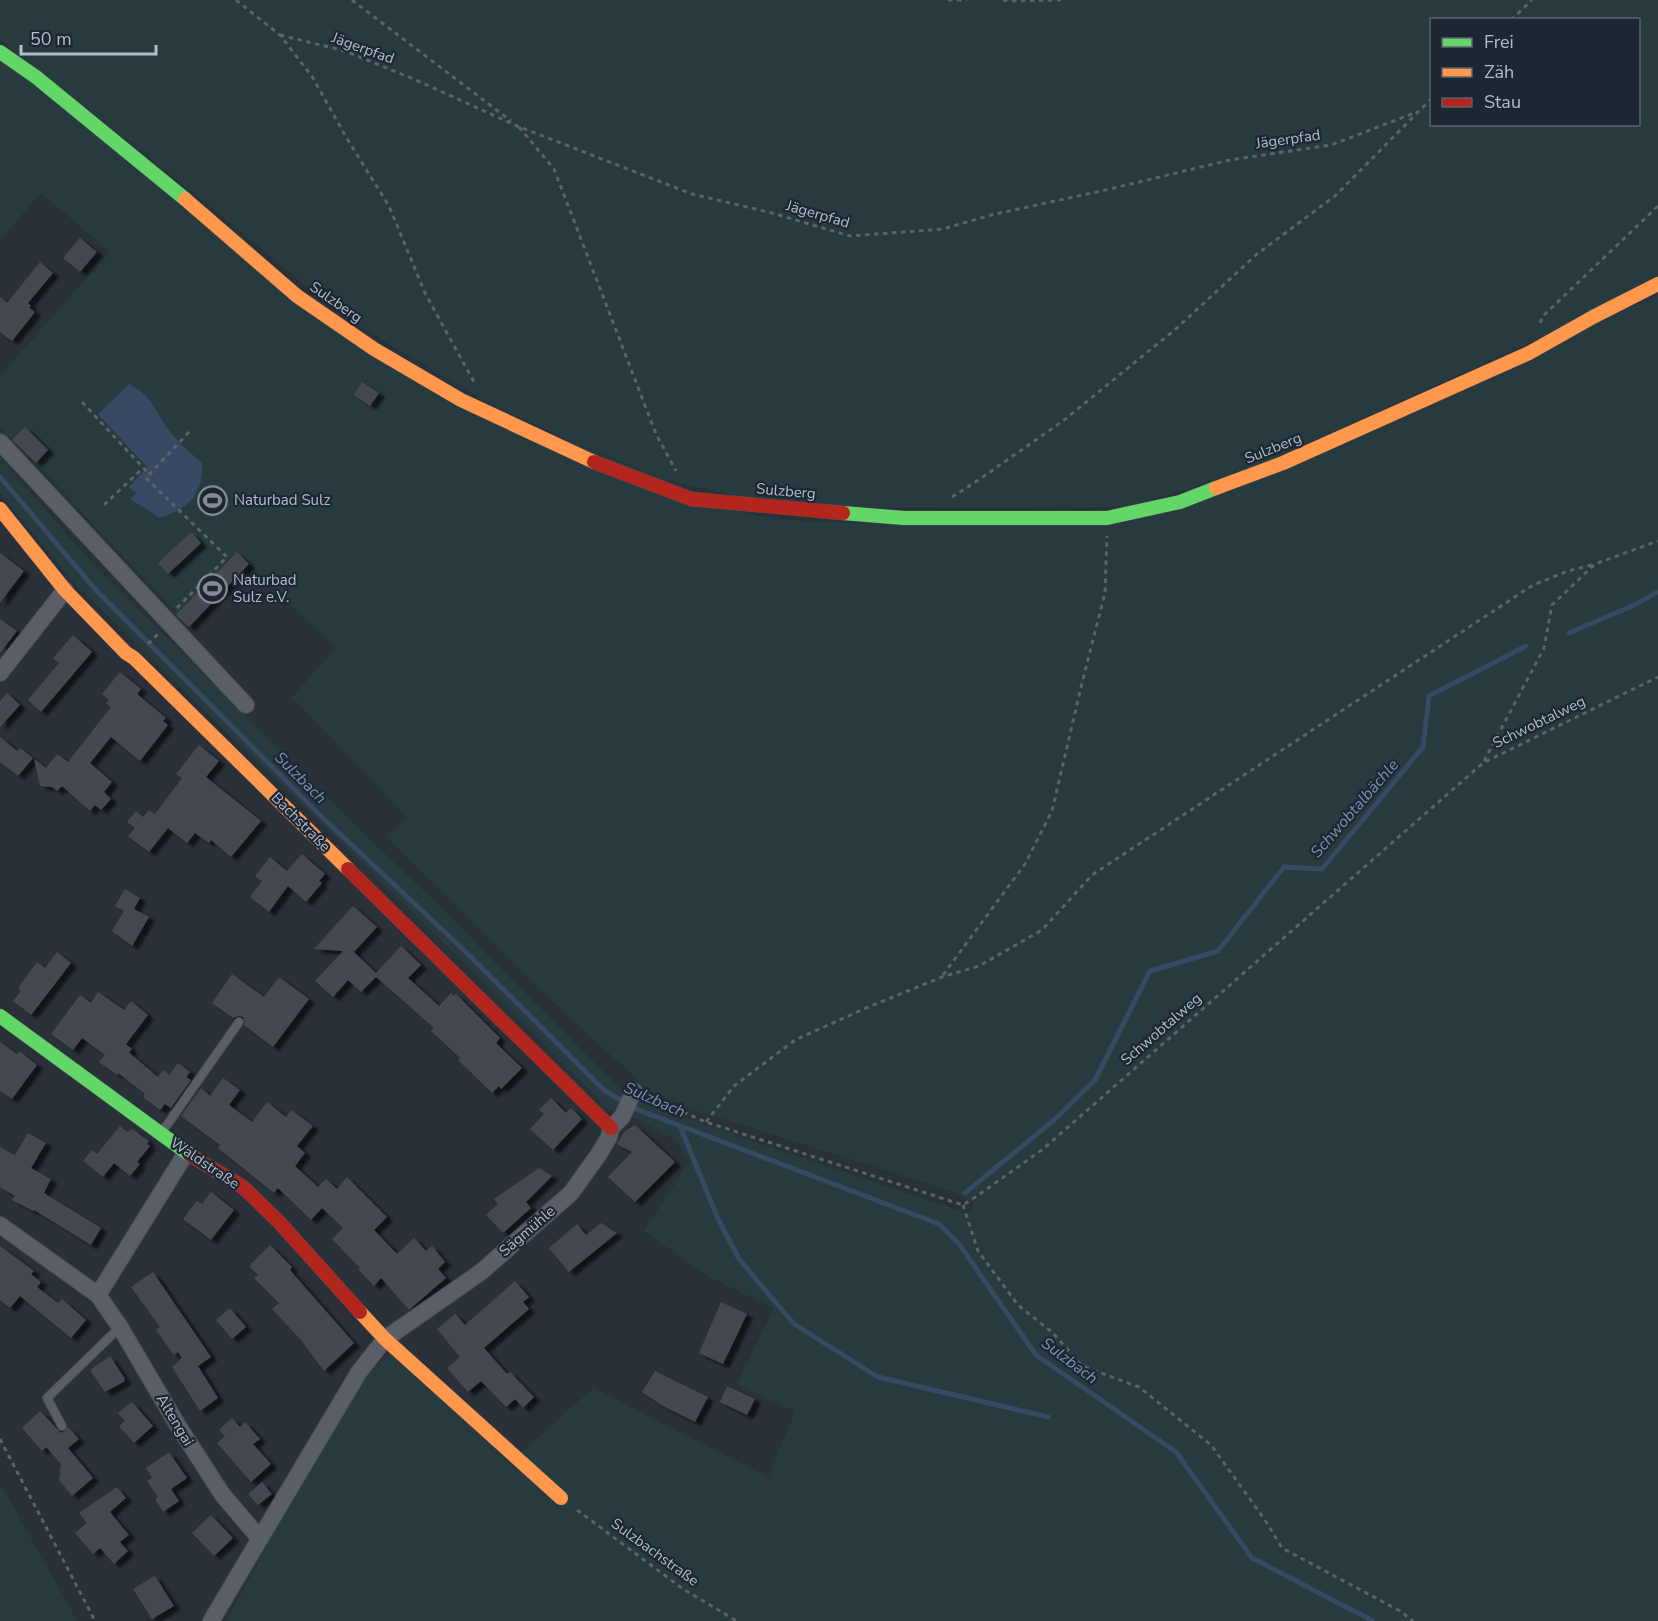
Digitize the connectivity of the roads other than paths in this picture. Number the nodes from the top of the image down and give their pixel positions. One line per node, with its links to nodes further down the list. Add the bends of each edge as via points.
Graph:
1 (0, 52): 2 (street, Sulzberg, via 160,178 297,296 374,349 461,400 600,465 691,499 904,518 1107,518 1143,511 1180,502 1283,463 1386,418 1529,353)
2 (1658, 284)
3 (0, 442): 7 (street)
4 (0, 508): 5 (street, Bachstraße)
5 (65, 590): 6 (street); 11 (street, Bachstraße)
6 (0, 673)
7 (246, 705)
8 (0, 1016): 12 (street, Waldstraße)
9 (239, 1022): 12 (lane)
10 (632, 1096): 11 (street, Sägmühle)
11 (616, 1122): 17 (street, Sägmühle, via 571,1193 481,1272)
12 (161, 1132): 13 (street, Waldstraße)
13 (186, 1153): 15 (street); 17 (street, Waldstraße, via 243,1187)
14 (0, 1225): 15 (street, Altengai)
15 (98, 1295): 16 (street, Altengai)
16 (120, 1326): 18 (lane, via 47,1398); 20 (street, Altengai, via 222,1494)
17 (385, 1339): 19 (street, Waldstraße); 20 (street, via 359,1372)
18 (62, 1426)
19 (561, 1498)
20 (260, 1539): 21 (street)
21 (210, 1621)

